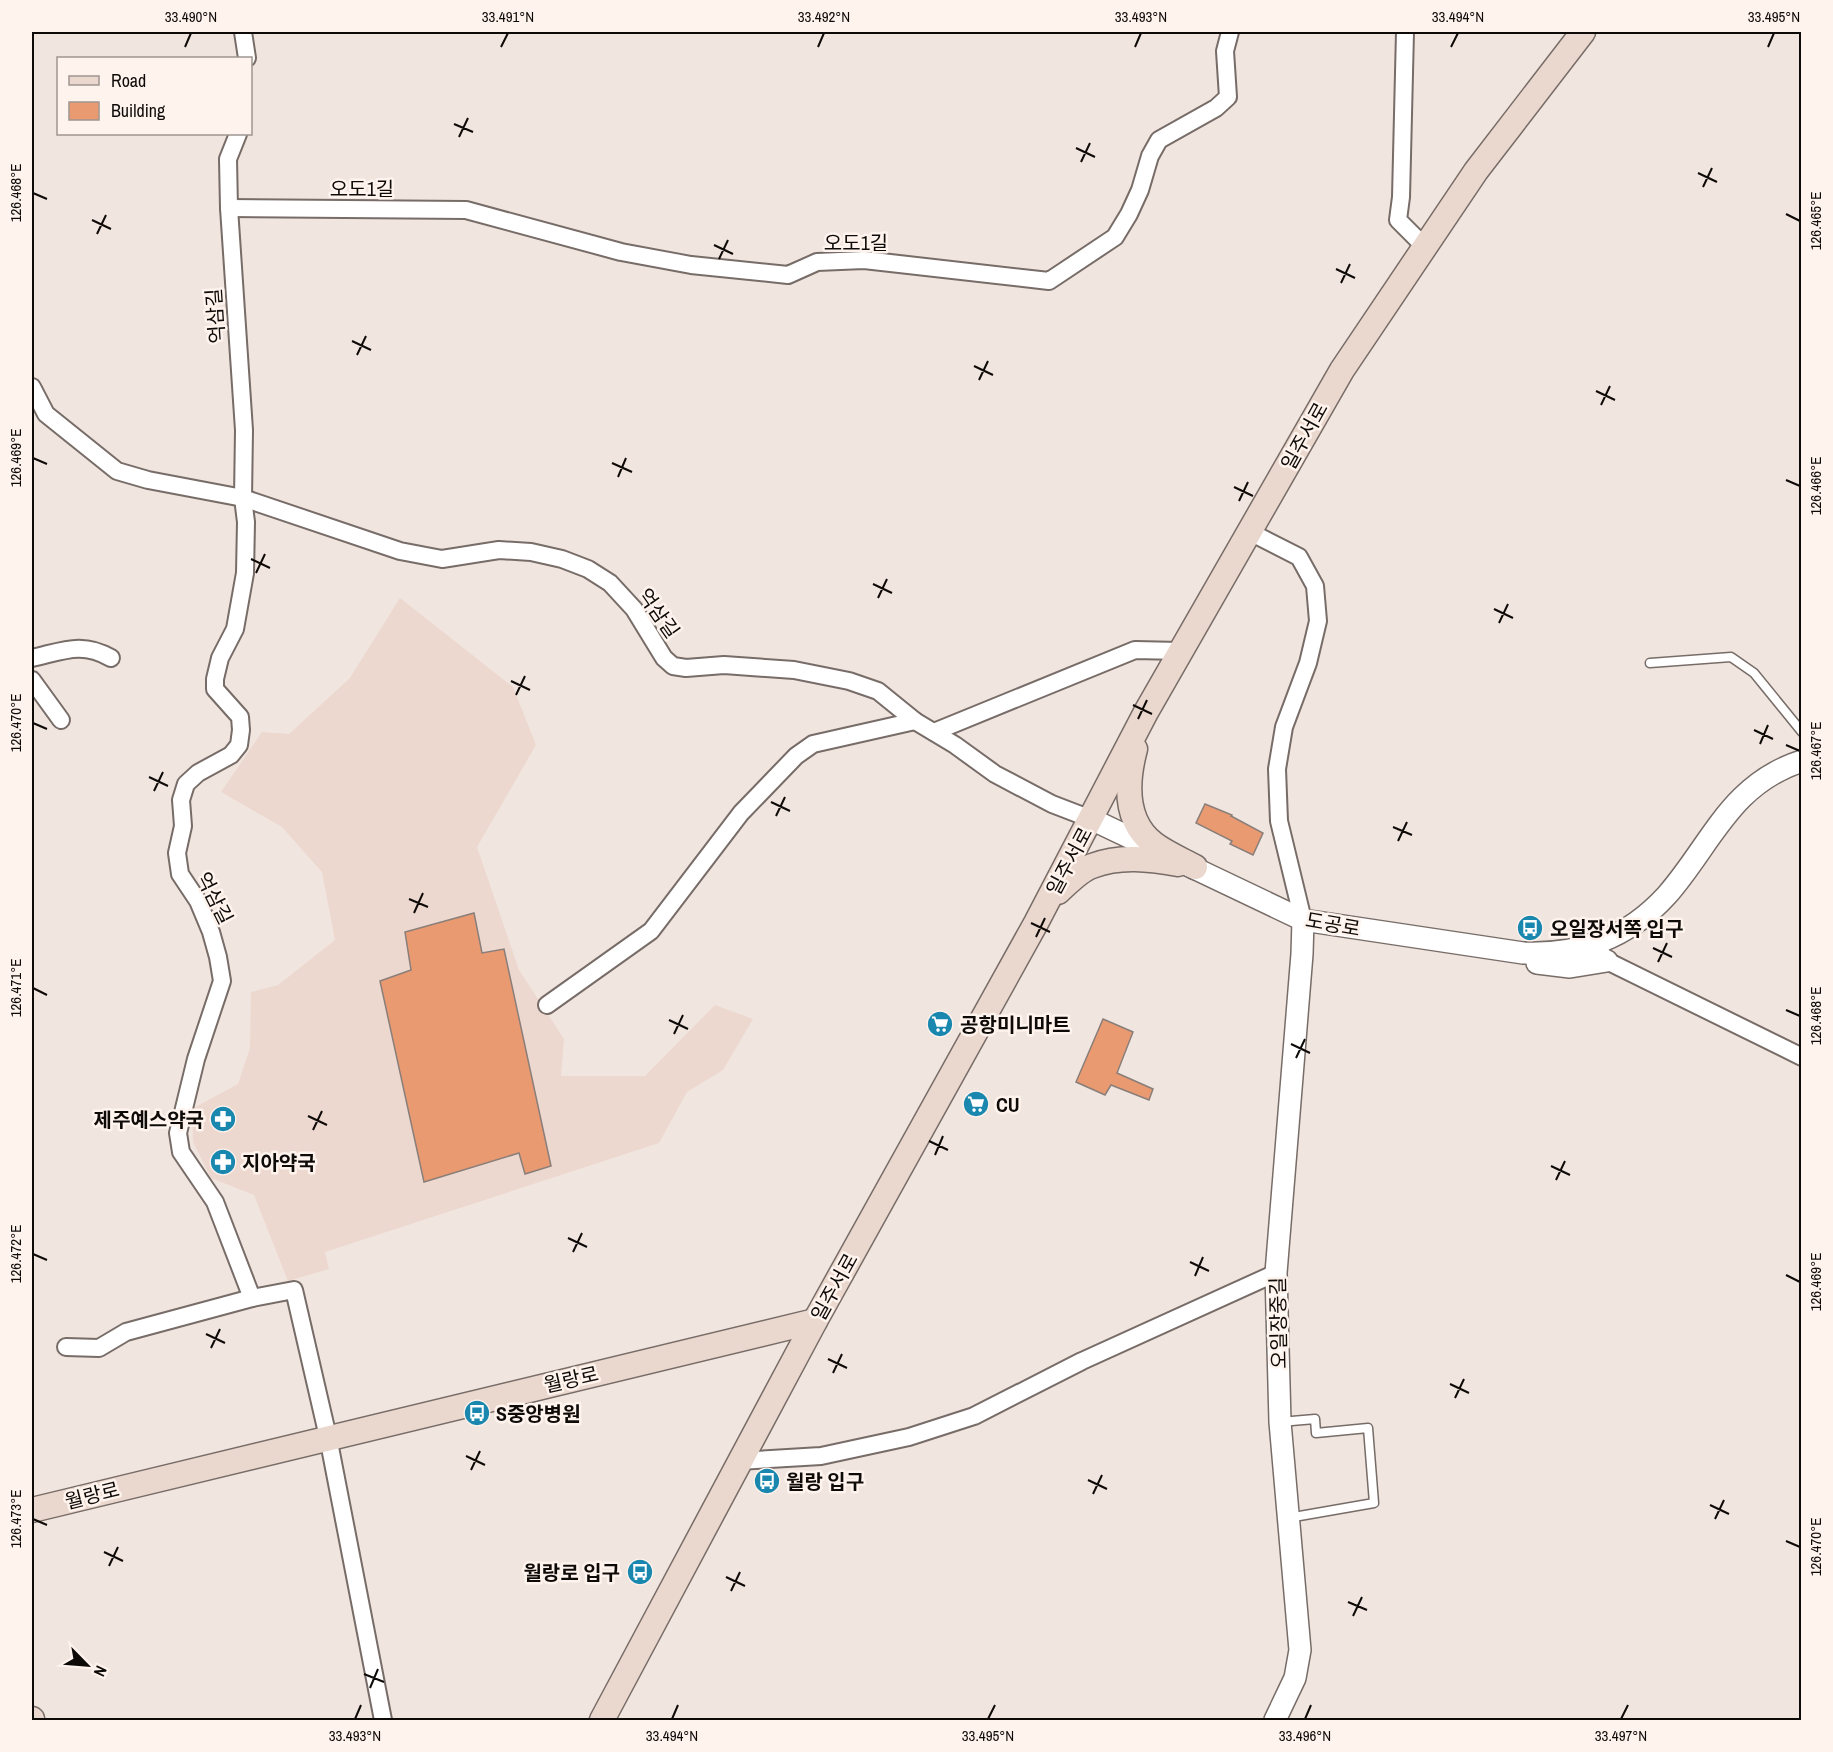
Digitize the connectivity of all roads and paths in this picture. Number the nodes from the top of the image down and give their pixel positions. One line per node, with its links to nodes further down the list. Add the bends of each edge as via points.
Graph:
1 (243, 32): 5 (street)
2 (1230, 32): 7 (street, 오도1길, via 1225,51 1228,98 1160,140 1150,156 1130,214 1114,237 1049,281 864,260 817,262 788,275 691,265 621,252 466,210)
3 (1405, 32): 8 (street, via 1398,220)
4 (1583, 32): 8 (main road, 일주서로, via 1476,171)
5 (247, 57)
6 (238, 135): 7 (street, 억삼길, via 228,159)
7 (229, 208): 10 (street, 억삼길, via 244,430)
8 (1425, 247): 11 (main road, 일주서로, via 1342,370)
9 (32, 387): 10 (street, 억삼길, via 46,414 117,471)
10 (243, 498): 19 (street, 억삼길, via 423,556 442,559 499,550 562,559 610,583 634,609 673,666 794,670 849,681 878,691); 31 (street, 억삼길, via 245,573 235,629 220,658 215,679 215,689 240,717 239,745 231,755 186,784 181,800 183,826 177,853 180,874 198,901 211,932 222,981 196,1059 178,1133 181,1152 215,1202)
11 (1250, 532): 12 (main road, 일주서로); 25 (street, via 1299,557 1315,586 1318,621 1308,663 1284,727 1277,769 1279,821)
12 (1180, 651): 17 (main road, 일주서로); 20 (street, via 1135,650)
13 (32, 658): 14 (street, via 80,648)
14 (111, 658)
15 (1650, 663): 21 (lane, via 1731,657 1754,673)
16 (32, 680): 18 (street)
17 (1146, 712): 23 (main road, 일주서로); 24 (main road, via 1128,788 1130,812 1154,843)
18 (61, 720)
19 (915, 721): 20 (street, 억삼길); 28 (street, via 813,744 796,756 741,813 651,931)
20 (934, 732): 23 (street, 억삼길, via 995,774)
21 (1802, 732)
22 (1802, 761): 27 (street, 도공로, via 1763,781 1734,804 1654,909)
23 (1091, 819): 24 (street, 도공로); 26 (main road, 일주서로)
24 (1195, 867): 25 (street, 도공로); 26 (main road, via 1148,858 1091,866 1054,896)
25 (1303, 920): 27 (street, 도공로, via 1467,945 1542,953); 30 (street, 오일장중길)
26 (1036, 923): 32 (main road, 일주서로)
27 (1601, 953): 29 (street)
28 (547, 1005)
29 (1802, 1057)
30 (1276, 1274): 34 (street, 오일장중길); 36 (street, via 1082,1361 974,1416 909,1437 821,1455)
31 (252, 1298): 33 (street, via 126,1332 99,1347); 35 (street, via 294,1290)
32 (815, 1321): 35 (main road, 월랑로); 36 (main road, 일주서로)
33 (66, 1347)
34 (1280, 1422): 38 (street, 오일장중길); 38 (lane, via 1315,1419 1316,1433 1368,1428 1370,1450 1374,1503)
35 (328, 1437): 37 (main road, 월랑로); 39 (street)
36 (739, 1461): 40 (main road, 일주서로)
37 (32, 1510)
38 (1288, 1518): 41 (street, 오일장중길, via 1300,1650 1295,1678)
39 (383, 1720)
40 (602, 1720)
41 (1275, 1720)

